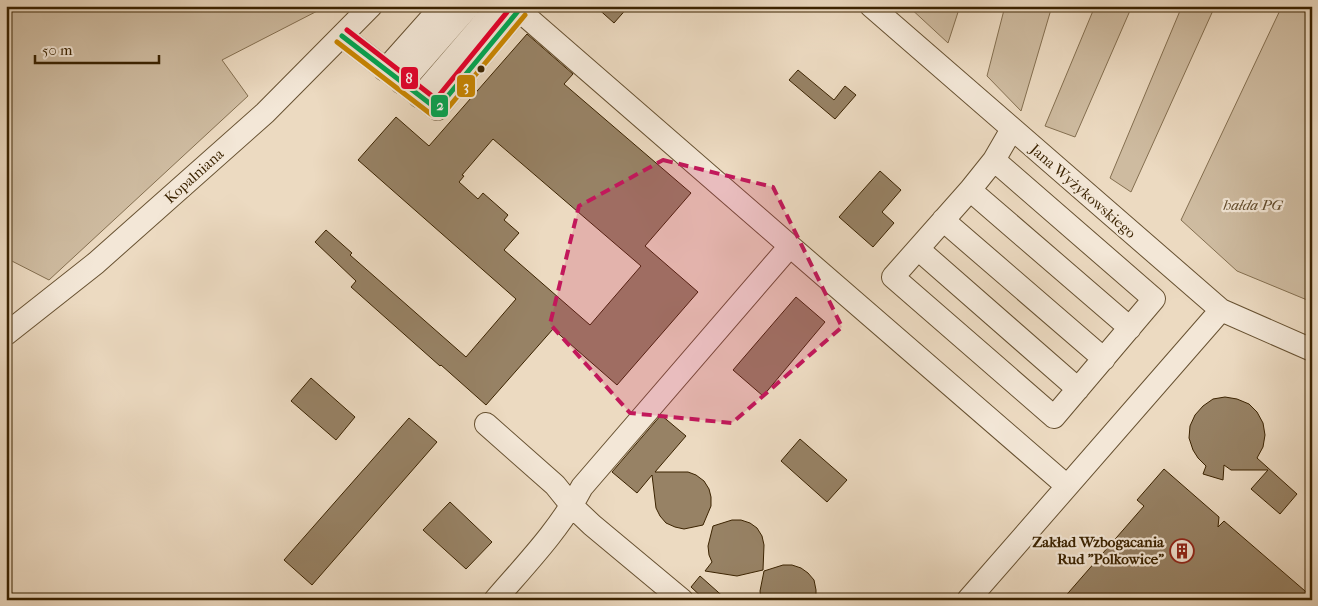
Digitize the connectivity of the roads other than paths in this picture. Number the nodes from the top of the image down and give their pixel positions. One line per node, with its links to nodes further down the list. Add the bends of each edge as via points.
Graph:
1 (371, 6): 6 (street, Kopalniana)
2 (442, 6): 7 (street)
3 (470, 6): 7 (street)
4 (871, 6): 8 (street, Jana Wyżykowskiego)
5 (519, 9): 7 (street, via 437,109); 12 (street)
6 (342, 36): 7 (street); 16 (street, Kopalniana, via 265,113 96,264)
7 (394, 76)
8 (1012, 129): 9 (street); 14 (street, Jana Wyżykowskiego)
9 (994, 160): 10 (street); 15 (street, via 1154,299)
10 (970, 190): 11 (street); 15 (street)
11 (943, 220): 13 (street); 18 (street)
12 (790, 246): 21 (street); 22 (street, via 582,487)
13 (918, 249): 19 (street); 19 (street, via 893,277 1054,417)
14 (1221, 310): 17 (street, Jana Wyżykowskiego); 21 (street)
15 (1130, 328): 18 (street)
16 (6, 334)
17 (1312, 350)
18 (1104, 359): 19 (street)
19 (1078, 390)
20 (486, 424): 22 (street, via 555,485)
21 (1067, 486): 25 (street)
22 (572, 506): 23 (street); 24 (street)
23 (495, 600)
24 (682, 600)
25 (968, 600)

